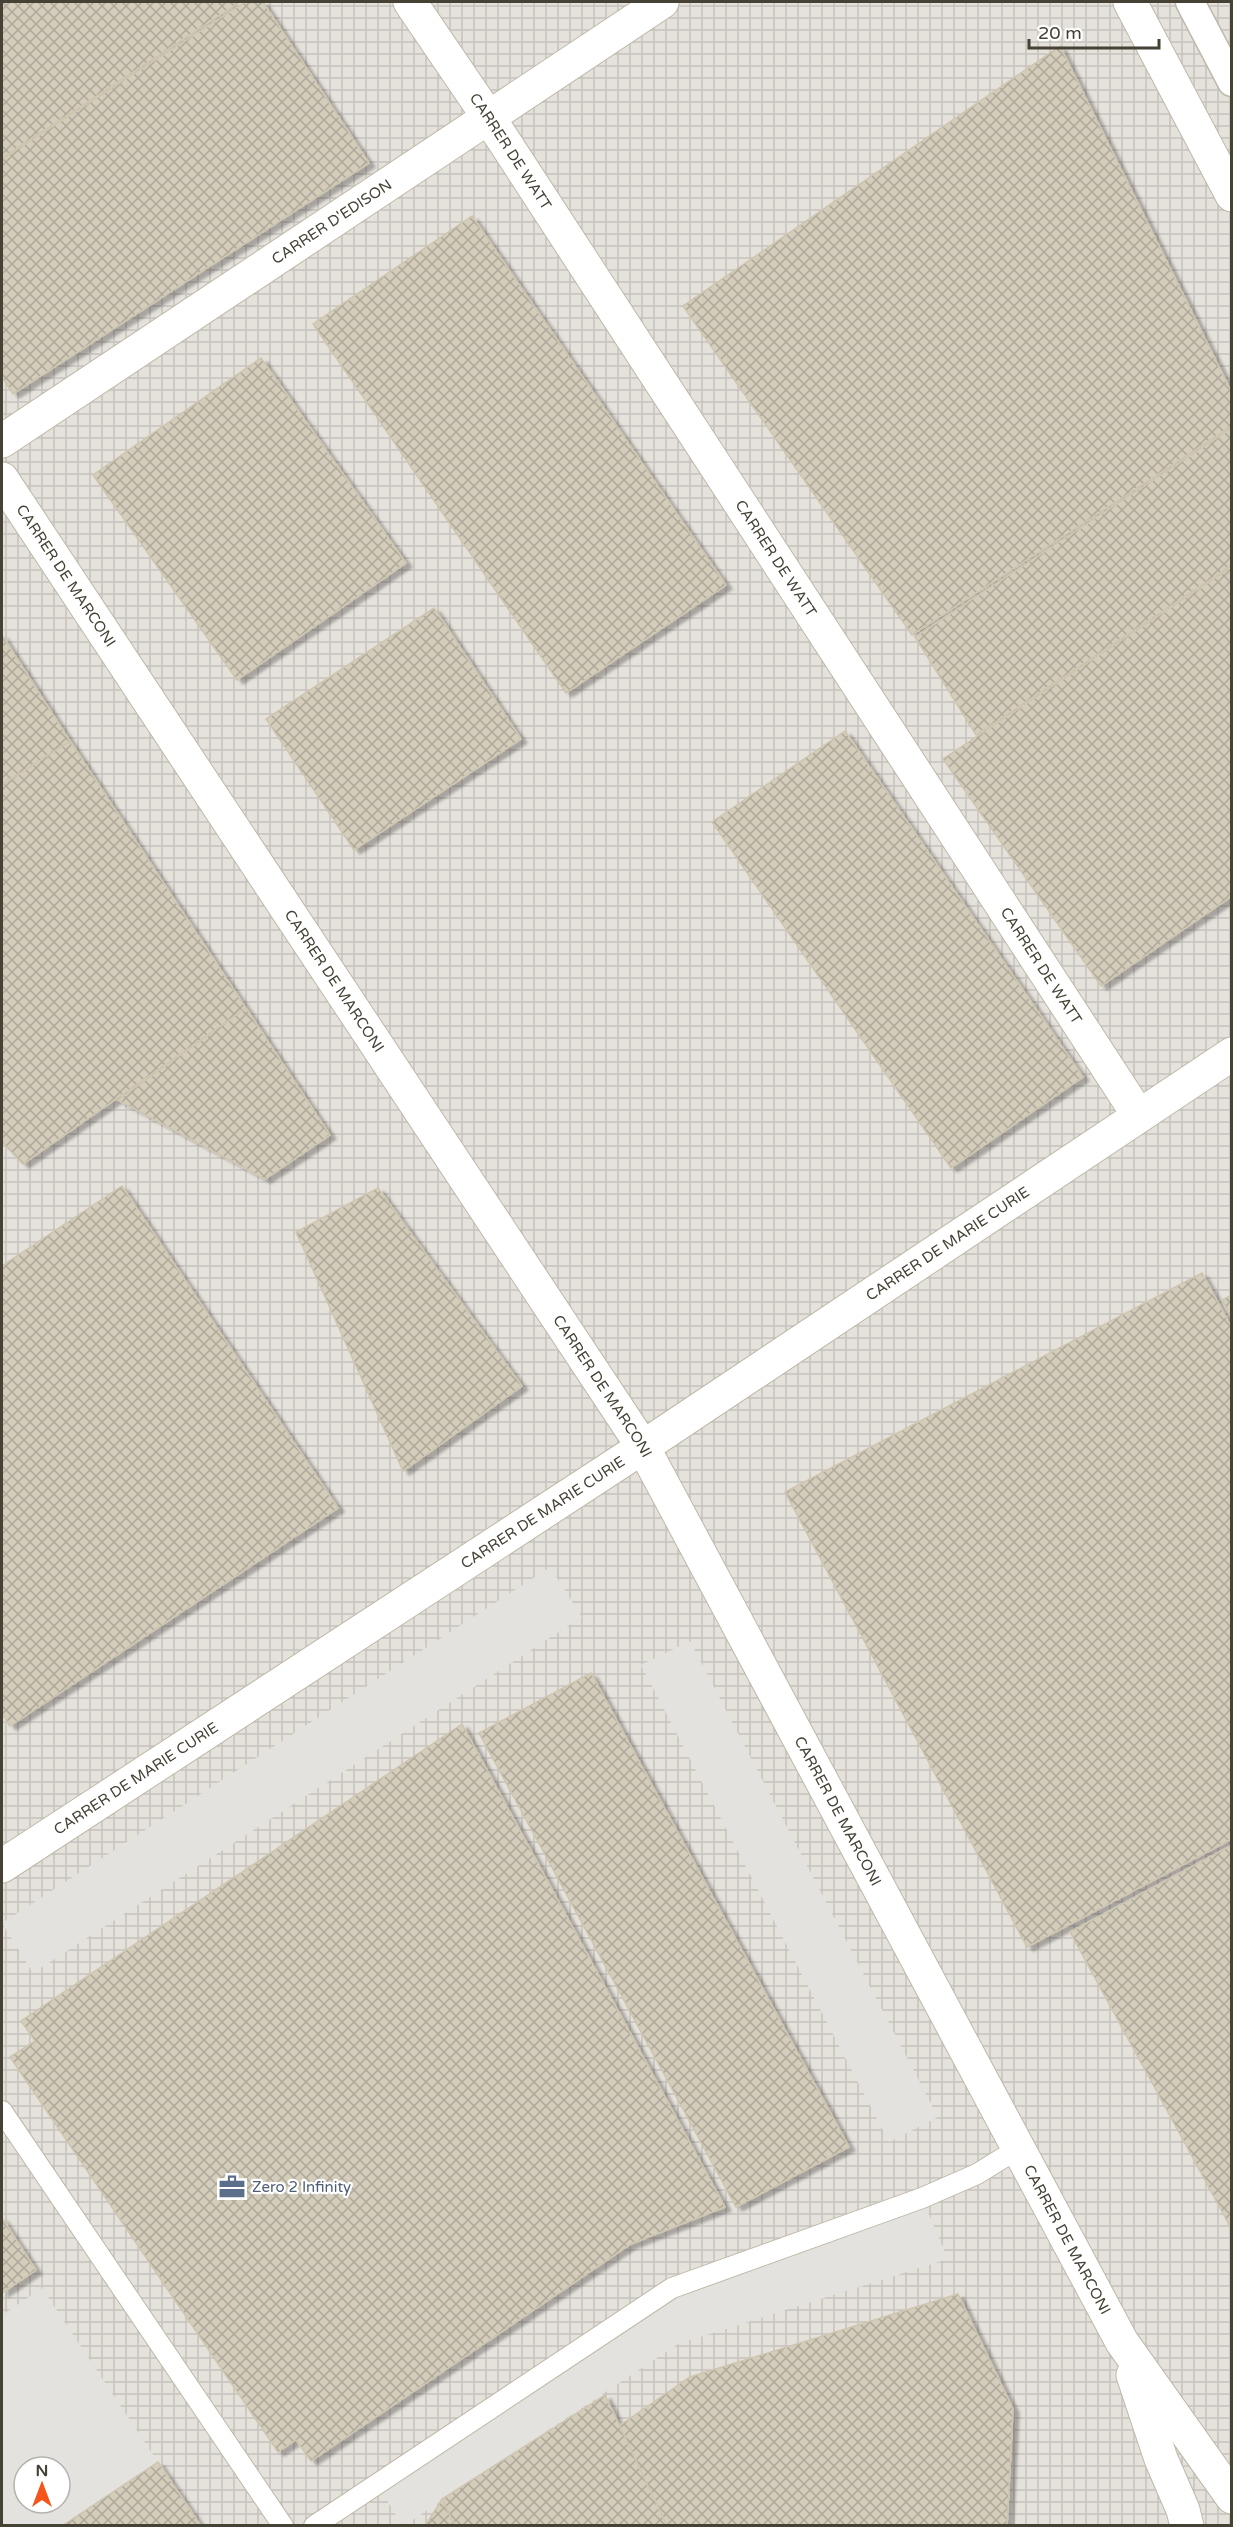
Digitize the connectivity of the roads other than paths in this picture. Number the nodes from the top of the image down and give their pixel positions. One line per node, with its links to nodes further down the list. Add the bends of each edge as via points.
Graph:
1 (410, 2): 6 (street, CARRER DE WATT)
2 (662, 2): 6 (street, CARRER D'EDISON)
3 (1130, 2): 7 (street)
4 (1190, 2): 5 (street)
5 (1232, 82)
6 (489, 118): 8 (street, CARRER D'EDISON); 11 (street, CARRER DE WATT)
7 (1232, 195)
8 (2, 441)
9 (2, 479): 12 (street, CARRER DE MARCONI)
10 (1232, 1054): 11 (street, CARRER DE MARIE CURIE)
11 (1139, 1116): 12 (street, CARRER DE MARIE CURIE)
12 (643, 1447): 13 (street, CARRER DE MARIE CURIE); 15 (street, CARRER DE MARCONI)
13 (2, 1866)
14 (2, 2111): 18 (lane)
15 (1019, 2148): 16 (street, CARRER DE MARCONI); 19 (lane, via 977,2174 922,2198 672,2288)
16 (1122, 2342): 17 (street, CARRER DE MARCONI); 20 (street, CARRER DE MARCONI)
17 (1232, 2498)
18 (283, 2526)
19 (314, 2526)
20 (1187, 2526)

